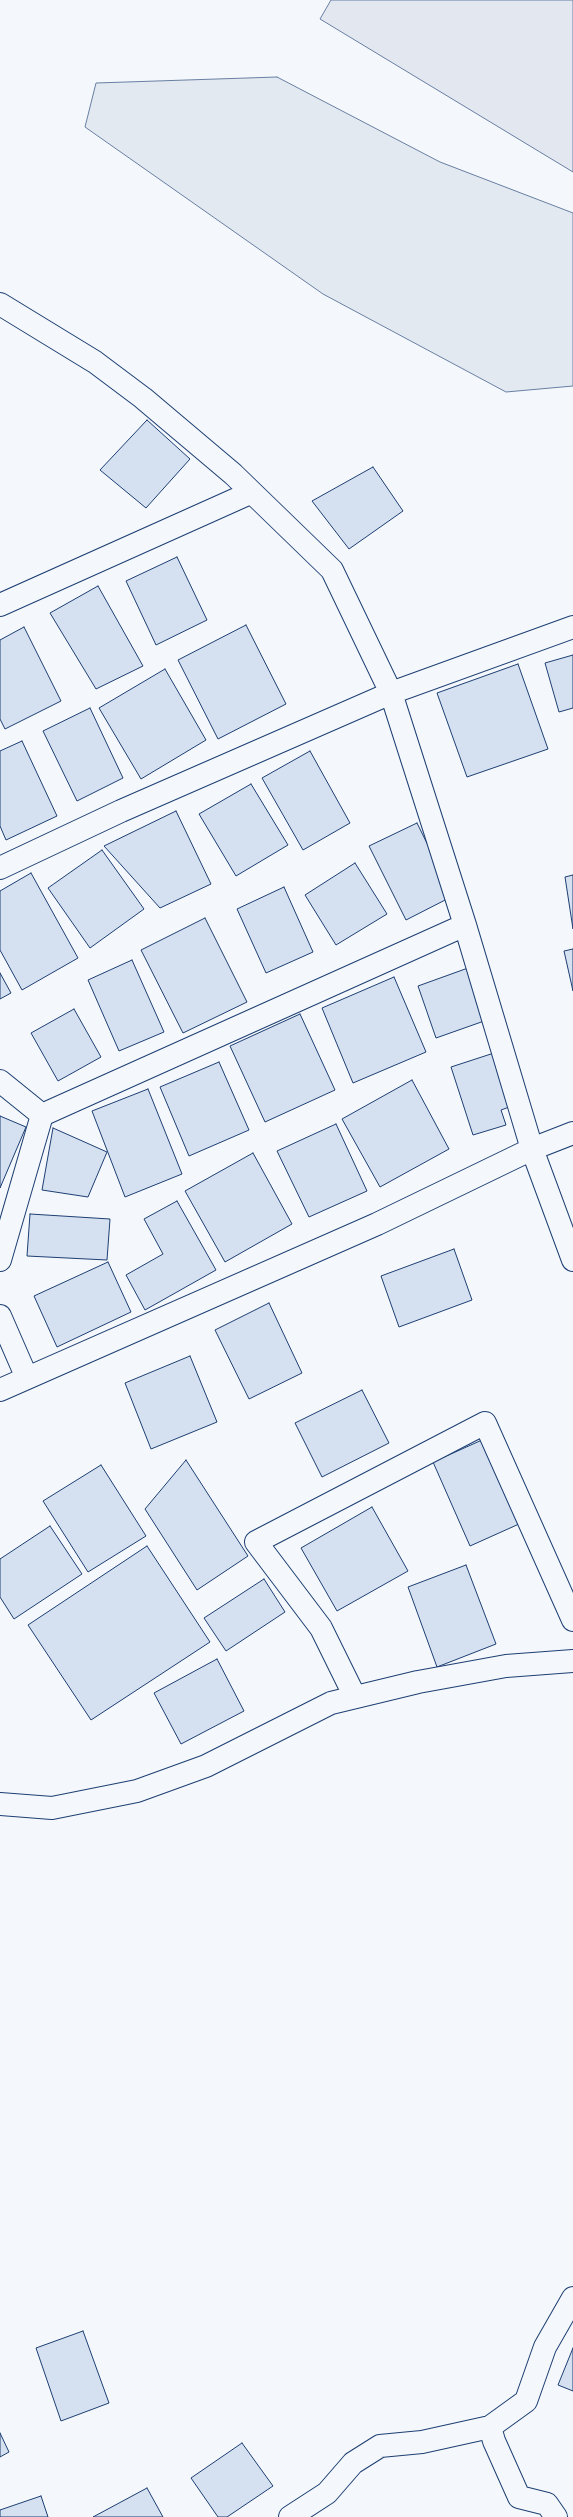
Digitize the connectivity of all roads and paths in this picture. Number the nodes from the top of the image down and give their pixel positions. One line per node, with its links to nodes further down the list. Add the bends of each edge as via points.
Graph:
1 (0, 304): 2 (street, via 95,362 234,474)
2 (250, 493): 3 (street); 5 (street, via 332,570)
3 (0, 605)
4 (573, 627): 5 (street)
5 (391, 693): 6 (street, via 121,811); 7 (street)
6 (0, 868)
7 (465, 925): 9 (street); 11 (street)
8 (0, 1081): 9 (street)
9 (42, 1115): 12 (street)
10 (573, 1133): 11 (street)
11 (532, 1149): 13 (street); 15 (street, via 376,1224)
12 (0, 1260)
13 (573, 1260)
14 (0, 1316): 15 (street)
15 (27, 1378): 16 (street)
16 (0, 1390)
17 (573, 1620): 19 (street, via 485,1423 256,1542 320,1628)
18 (573, 1661): 19 (street, via 506,1666 418,1682)
19 (355, 1697): 20 (street, via 330,1703 206,1766 137,1791 52,1808)
20 (0, 1804)
21 (573, 2298): 22 (street, via 545,2347 526,2401)
22 (490, 2427): 23 (street, via 422,2442 380,2446 354,2463 327,2493); 24 (street, via 519,2497 547,2504)
23 (290, 2517)
24 (556, 2517)

